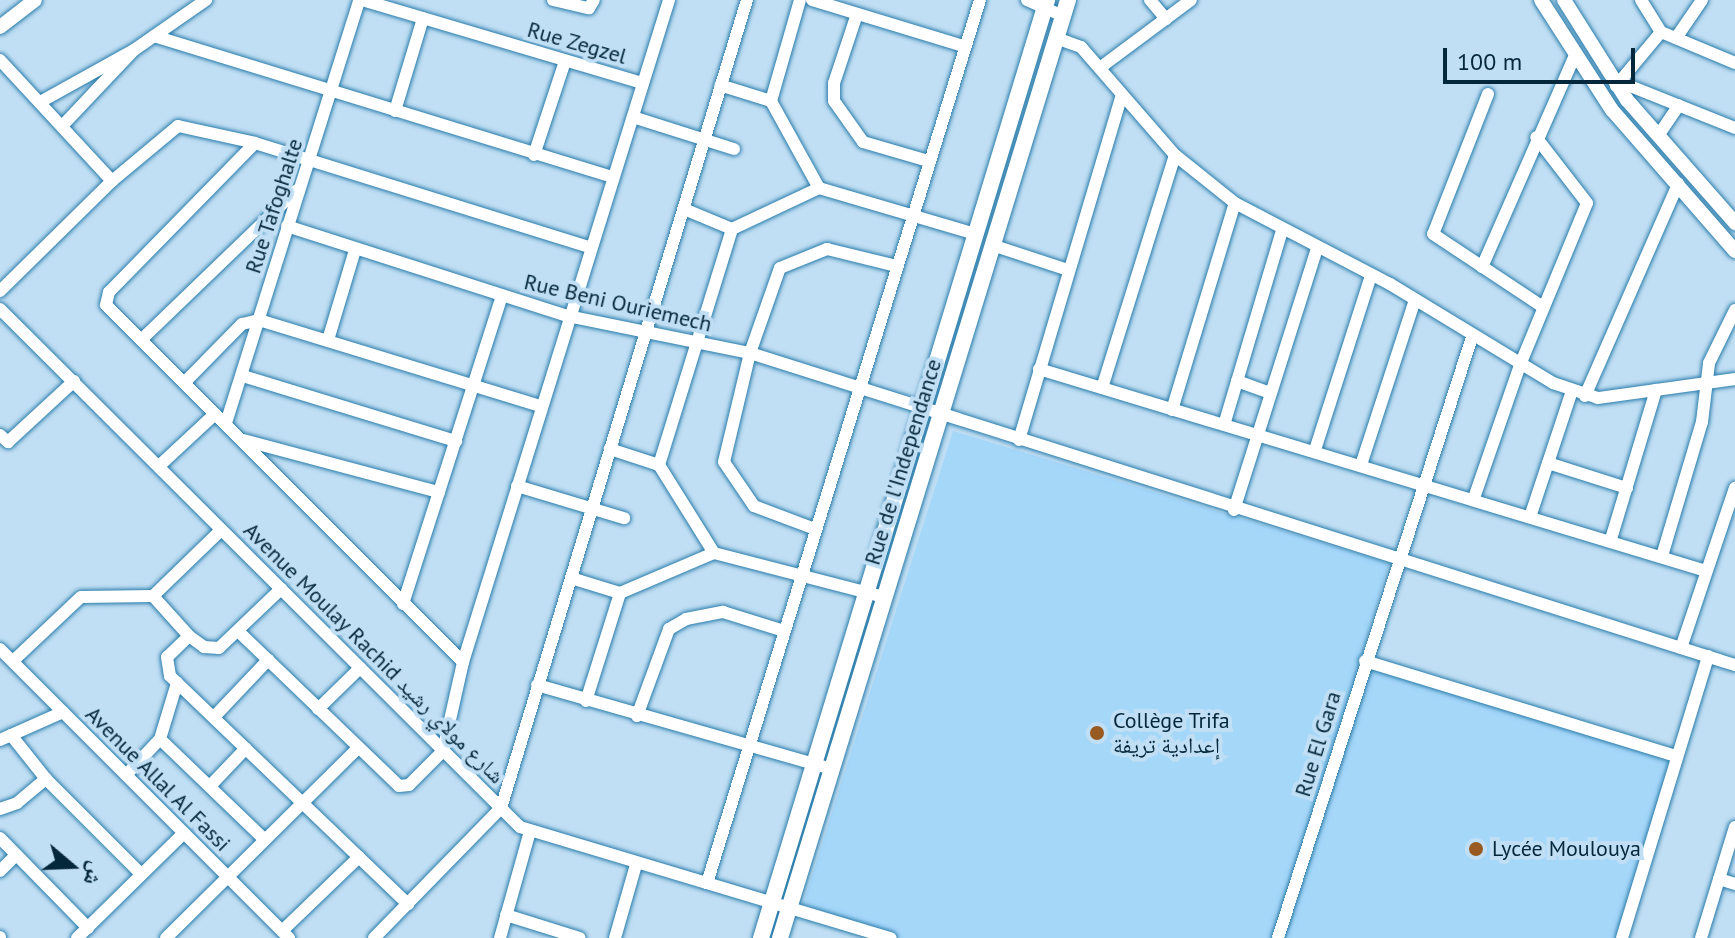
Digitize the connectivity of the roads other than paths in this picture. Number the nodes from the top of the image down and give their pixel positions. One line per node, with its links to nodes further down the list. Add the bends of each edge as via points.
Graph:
1 (35, 0): 23 (street)
2 (206, 0): 25 (street)
3 (360, 0): 21 (street, Rue Zegzel); 38 (street, Rue Tafoghalte)
4 (553, 0): 5 (street, via 589,8)
5 (594, 0)
6 (669, 0): 35 (street)
7 (747, 0): 37 (street)
8 (800, 0): 42 (street)
9 (812, 0): 20 (street)
10 (980, 0): 28 (street)
11 (1027, 0): 18 (street)
12 (1150, 0): 22 (street)
13 (1191, 0): 22 (street)
14 (1541, 0): 30 (street)
15 (1564, 0): 36 (street)
16 (1641, 0): 24 (street)
17 (1702, 0): 27 (street)
18 (1045, 5): 19 (street); 69 (main road, Rue de l'Independance)
19 (1065, 8): 26 (main road, Rue de l'Independance)
20 (857, 14): 28 (street); 56 (street, via 834,83 834,101 863,142)
21 (423, 18): 33 (street, Rue Zegzel); 44 (street)
22 (1166, 19): 34 (street)
23 (0, 27)
24 (1661, 32): 27 (street); 36 (street)
25 (154, 36): 29 (street); 38 (street)
26 (1056, 38): 34 (street, via 1081,47); 70 (main road, Rue de l'Independance)
27 (1676, 38): 32 (street)
28 (963, 46): 56 (street)
29 (134, 50): 41 (street); 46 (street)
30 (1575, 55): 49 (street); 59 (street, via 1612,110)
31 (0, 60): 41 (street)
32 (1734, 60)
33 (565, 61): 35 (street, Rue Zegzel); 53 (street)
34 (1101, 67): 40 (street)
35 (643, 83): 45 (street)
36 (1618, 84): 43 (street); 48 (street)
37 (720, 85): 42 (street); 50 (street)
38 (332, 91): 44 (street); 55 (street, Rue Tafoghalte)
39 (1488, 94): 76 (street, via 1433,232)
40 (1122, 95): 54 (street); 77 (street)
41 (42, 101): 46 (street)
42 (771, 101): 61 (street)
43 (1679, 105): 47 (street); 48 (street)
44 (395, 111): 53 (street)
45 (633, 117): 50 (street); 57 (street)
46 (64, 124): 58 (street)
47 (1735, 128)
48 (1658, 136): 65 (street)
49 (1536, 137): 76 (street); 82 (street, via 1587,201)
50 (704, 141): 52 (street); 63 (street)
51 (255, 143): 55 (street); 58 (street, via 178,126); 89 (street, via 109,292 106,305)
52 (734, 149)
53 (534, 155): 57 (street)
54 (1175, 155): 62 (street); 103 (street)
55 (309, 160): 60 (street, Rue Tafoghalte); 71 (street)
56 (928, 161): 64 (street)
57 (613, 177): 71 (street)
58 (112, 181): 79 (street)
59 (1678, 184): 74 (street); 106 (street)
60 (299, 188): 66 (street, Rue Tafoghalte); 89 (street)
61 (819, 188): 64 (street); 67 (street)
62 (1235, 203): 68 (street); 109 (street)
63 (684, 209): 67 (street); 87 (street)
64 (911, 215): 69 (street); 75 (street)
65 (1735, 223)
66 (287, 226): 73 (street, Rue Beni Ouriemech); 86 (street, Rue Tafoghalte)
67 (732, 229): 91 (street)
68 (1282, 231): 72 (street); 98 (street)
69 (975, 234): 108 (main road, Rue de l'Independance)
70 (992, 245): 77 (street); 111 (main road, Rue de l'Independance)
71 (589, 247): 85 (street)
72 (1317, 249): 78 (street); 105 (street)
73 (355, 250): 80 (street, Rue Beni Ouriemech); 90 (street)
74 (1735, 251)
75 (896, 266): 92 (street, via 827,249 780,268); 102 (street)
76 (1482, 267): 82 (street)
77 (1068, 270): 94 (street)
78 (1371, 276): 81 (street); 120 (street)
79 (0, 291)
80 (502, 296): 85 (street, Rue Beni Ouriemech); 101 (street)
81 (1415, 300): 88 (street); 123 (street)
82 (1543, 307): 93 (street)
83 (0, 309): 97 (street, Avenue Moulay Rachid شارع مولاي رشيد)
84 (1735, 310): 99 (street)
85 (568, 316): 87 (street, Rue Beni Ouriemech); 107 (street)
86 (259, 320): 90 (street); 95 (street, Rue Tafoghalte); 100 (street, via 242,324)
87 (646, 332): 91 (street, Rue Beni Ouriemech); 119 (street)
88 (1472, 337): 93 (street); 125 (street, Rue El Gara)
89 (141, 340): 100 (street)
90 (328, 340): 101 (street)
91 (696, 342): 92 (street, Rue Beni Ouriemech); 122 (street)
92 (750, 353): 102 (street, Rue Beni Ouriemech); 135 (street, via 724,462 754,506)
93 (1520, 365): 106 (street); 130 (street)
94 (1039, 369): 103 (street); 116 (street)
95 (243, 376): 112 (street, Rue Tafoghalte); 117 (street)
96 (1735, 379): 99 (street)
97 (74, 381): 118 (street); 124 (street, Avenue Moulay Rachid شارع مولاي رشيد)
98 (1237, 381): 105 (street); 113 (street)
99 (1703, 382): 104 (street); 139 (street, via 1702,422)
100 (184, 383): 110 (street)
101 (474, 385): 107 (street); 117 (street)
102 (859, 388): 108 (street, Rue Beni Ouriemech); 135 (street)
103 (1102, 388): 109 (street)
104 (1656, 390): 106 (street); 127 (street)
105 (1270, 393): 114 (street)
106 (1578, 393): 121 (street)
107 (540, 406): 126 (street)
108 (923, 408): 111 (street, Rue Beni Ouriemech); 145 (main road, Rue de l'Independance)
109 (1172, 410): 113 (street)
110 (215, 414): 112 (street); 124 (street)
111 (941, 414): 116 (street, Rue Beni Ouriemech); 148 (main road, Rue de l'Independance)
112 (226, 423): 115 (street)
113 (1224, 425): 114 (street)
114 (1257, 435): 120 (street); 132 (street)
115 (243, 440): 129 (street); 149 (street)
116 (1019, 440): 132 (street, Rue Beni Ouriemech)
117 (456, 441): 129 (street)
118 (3, 442)
119 (610, 449): 122 (street); 131 (street)
120 (1315, 450): 123 (street)
121 (1548, 463): 127 (street); 133 (street)
122 (659, 465): 138 (street)
123 (1361, 465): 125 (street)
124 (159, 466): 136 (street, Avenue Moulay Rachid شارع مولاي رشيد)
125 (1423, 483): 130 (street); 140 (street, Rue El Gara)
126 (517, 486): 131 (street); 159 (street)
127 (1627, 488): 137 (street)
128 (1735, 488): 141 (street)
129 (439, 492): 149 (street)
130 (1474, 498): 133 (street)
131 (592, 509): 134 (street); 143 (street)
132 (1234, 510): 140 (street, Rue Beni Ouriemech)
133 (1531, 514): 137 (street)
134 (624, 518)
135 (815, 529): 142 (street)
136 (221, 530): 144 (street, Avenue Moulay Rachid شارع مولاي رشيد); 147 (street)
137 (1611, 539): 139 (street)
138 (714, 553): 142 (street); 146 (street)
139 (1662, 556): 141 (street)
140 (1397, 561): 153 (street, Rue Beni Ouriemech); 158 (street, Rue El Gara)
141 (1706, 571): 153 (street)
142 (802, 572): 145 (street); 151 (street)
143 (571, 578): 146 (street); 163 (street)
144 (281, 589): 150 (street); 161 (street, Avenue Moulay Rachid شارع مولاي رشيد)
145 (866, 592): 148 (street); 176 (main road, Rue de l'Independance)
146 (620, 593): 164 (street)
147 (153, 596): 152 (street); 157 (street, via 81,597)
148 (884, 597): 177 (main road, Rue de l'Independance)
149 (403, 604): 159 (street)
150 (238, 631): 152 (street, via 215,649); 156 (street)
151 (784, 631): 167 (street, via 723,612 677,624 664,640); 171 (street)
152 (189, 636): 162 (street, via 166,663)
153 (1681, 648): 155 (street, Rue Beni Ouriemech)
154 (0, 649): 157 (street, Avenue Allal Al Fassi)
155 (1708, 656): 160 (street, Rue Beni Ouriemech); 175 (street)
156 (268, 660): 165 (street); 168 (street)
157 (13, 661): 166 (street, Avenue Allal Al Fassi)
158 (1365, 661): 175 (street); 213 (street, Rue El Gara)
159 (463, 662): 174 (street)
160 (1735, 665)
161 (360, 668): 165 (street); 174 (street, Avenue Moulay Rachid شارع مولاي رشيد)
162 (177, 683): 168 (street); 170 (street)
163 (537, 685): 164 (street); 182 (street)
164 (586, 701): 167 (street)
165 (318, 709): 173 (street)
166 (63, 712): 169 (street); 178 (street, Avenue Allal Al Fassi)
167 (637, 716): 171 (street)
168 (214, 717): 172 (street)
169 (6, 738): 179 (street)
170 (160, 739): 178 (street); 180 (street)
171 (748, 747): 176 (street); 196 (street)
172 (246, 748): 180 (street); 181 (street)
173 (357, 749): 174 (street, via 404,787); 181 (street)
174 (443, 751): 182 (street, Avenue Moulay Rachid شارع مولاي رشيد)
175 (1676, 756): 214 (street)
176 (813, 763): 177 (street); 198 (main road, Rue de l'Independance)
177 (831, 769): 200 (main road, Rue de l'Independance)
178 (126, 775): 186 (street, Avenue Allal Al Fassi)
179 (46, 779): 183 (street, via 17,803); 193 (street)
180 (210, 786): 188 (street)
181 (303, 801): 188 (street); 190 (street)
182 (501, 808): 185 (street, Avenue Moulay Rachid شارع مولاي رشيد); 199 (street)
183 (0, 809)
184 (1735, 827): 195 (street)
185 (530, 831): 191 (street, Avenue Moulay Rachid شارع مولاي رشيد); 201 (street)
186 (184, 833): 193 (street); 194 (street, Avenue Allal Al Fassi)
187 (0, 838): 189 (street)
188 (263, 838): 194 (street)
189 (16, 855): 192 (street); 202 (street)
190 (359, 857): 199 (street); 203 (street)
191 (636, 865): 196 (street, Avenue Moulay Rachid شارع مولاي رشيد); 209 (street)
192 (0, 871)
193 (141, 874): 202 (street)
194 (225, 875): 203 (street, Avenue Allal Al Fassi); 205 (street)
195 (1719, 879): 197 (street); 215 (street)
196 (707, 883): 198 (street, Avenue Moulay Rachid شارع مولاي رشيد)
197 (1735, 884)
198 (772, 902): 200 (street, Avenue Moulay Rachid شارع مولاي رشيد); 210 (main road, Rue de l'Independance)
199 (408, 904): 206 (street)
200 (790, 908): 211 (main road, Rue de l'Independance); 212 (street, Avenue Moulay Rachid شارع مولاي رشيد)
201 (506, 915): 207 (street); 208 (street)
202 (88, 928): 204 (street)
203 (285, 935)
204 (77, 938)
205 (166, 938)
206 (374, 938)
207 (500, 938)
208 (580, 938)
209 (615, 938)
210 (761, 938)
211 (780, 938)
212 (888, 938)
213 (1278, 938)
214 (1622, 938)
215 (1701, 938)

